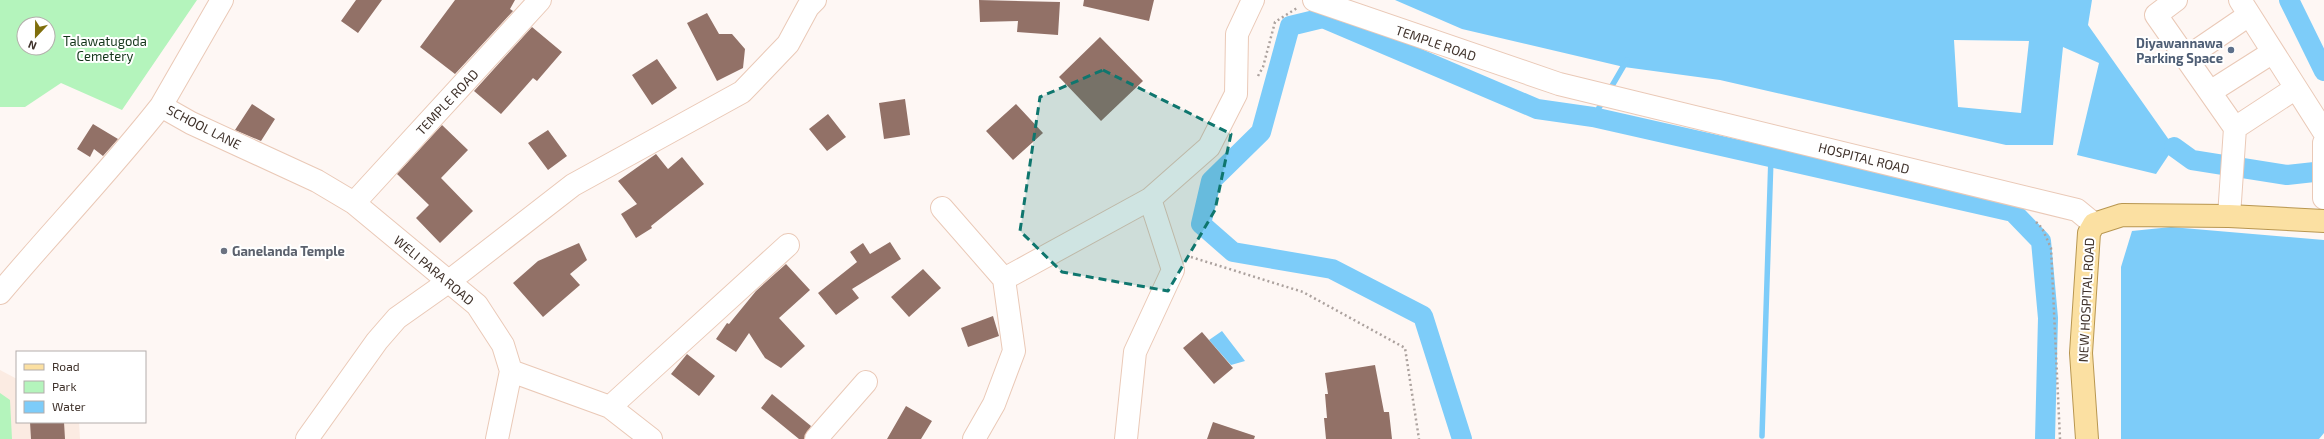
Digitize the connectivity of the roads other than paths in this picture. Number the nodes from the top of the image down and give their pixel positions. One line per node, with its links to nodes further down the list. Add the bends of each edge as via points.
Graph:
1 (222, 0): 13 (street, SCHOOL LANE)
2 (540, 0): 19 (street, TEMPLE ROAD)
3 (1253, 0): 18 (street, via 1236,34 1236,94 1209,147)
4 (2176, 0): 9 (street, via 2156,15)
5 (810, 2): 26 (street, via 788,44 742,92 573,184)
6 (1306, 3): 12 (street, TEMPLE ROAD, via 1559,84)
7 (2245, 7): 8 (street); 9 (street)
8 (2273, 52): 10 (street); 11 (street)
9 (2186, 58): 11 (street)
10 (2296, 88): 14 (street); 15 (street)
11 (2210, 92): 14 (street)
12 (1629, 102): 23 (street, HOSPITAL ROAD, via 2077,210)
13 (162, 106): 19 (street, SCHOOL LANE, via 191,123 317,181); 27 (street, via 115,165 36,249)
14 (2235, 128): 21 (street)
15 (2324, 132)
16 (2323, 150): 17 (street)
17 (2323, 194)
18 (1150, 199): 25 (street); 36 (street, via 1173,270 1136,352)
19 (354, 203): 26 (street, WELI PARA ROAD)
20 (942, 208): 25 (street)
21 (2229, 216): 22 (main road, NEW HOSPITAL ROAD); 23 (main road, NEW HOSPITAL ROAD, via 2122,215)
22 (2324, 221)
23 (2094, 224): 37 (main road, NEW HOSPITAL ROAD, via 2089,233 2081,353)
24 (788, 245): 30 (street)
25 (1004, 279): 35 (street, via 1014,351 994,404)
26 (448, 282): 28 (street, WELI PARA ROAD, via 476,305 503,345); 31 (street, via 397,318 377,341)
27 (0, 293)
28 (511, 371): 30 (street); 32 (street, WELI PARA ROAD)
29 (866, 382): 34 (street)
30 (610, 407): 33 (street)
31 (307, 439)
32 (497, 439)
33 (651, 439)
34 (816, 439)
35 (974, 439)
36 (1126, 439)
37 (2087, 439)

